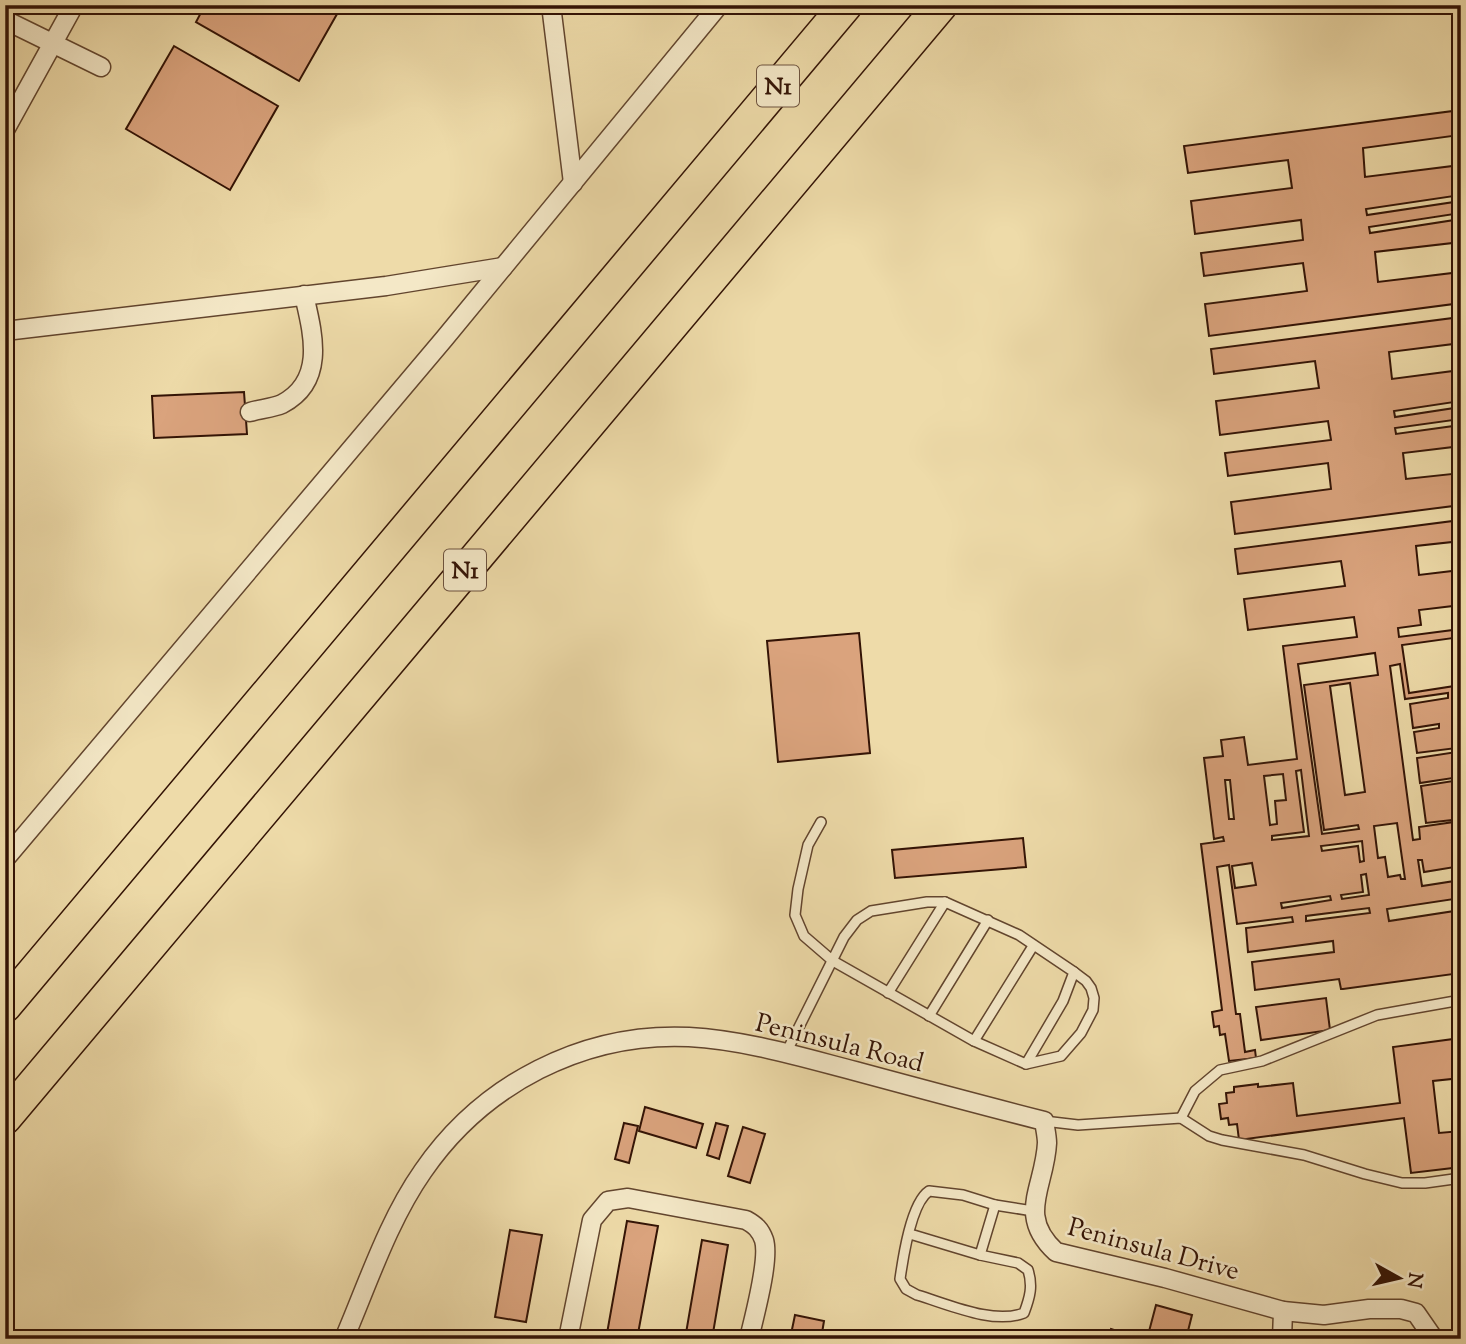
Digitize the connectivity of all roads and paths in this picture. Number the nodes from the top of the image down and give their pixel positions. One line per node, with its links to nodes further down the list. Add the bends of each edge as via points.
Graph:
1 (74, 5): 7 (street)
2 (551, 5): 10 (street)
3 (719, 5): 10 (street)
4 (846, 5): 24 (highway, N1)
5 (936, 11): 29 (highway, N1)
6 (5, 20): 7 (street)
7 (52, 43): 8 (street); 9 (street)
8 (101, 68)
9 (5, 130)
10 (573, 183): 11 (street)
11 (503, 267): 12 (street); 16 (street)
12 (304, 295): 13 (street); 14 (street, via 314,358 308,380 280,405)
13 (5, 331)
14 (250, 412)
15 (821, 822): 20 (lane, via 808,845 795,915 804,936)
16 (5, 859)
17 (945, 902): 18 (lane); 20 (lane, via 871,911 844,937); 22 (lane)
18 (988, 920): 19 (lane); 25 (lane)
19 (1033, 946): 21 (lane); 26 (lane)
20 (833, 961): 22 (lane); 27 (lane)
21 (1074, 972): 28 (lane); 28 (lane, via 1091,988 1093,1010 1061,1056)
22 (888, 993): 25 (lane)
23 (1461, 1000): 30 (lane, via 1377,1015 1262,1061 1220,1070 1195,1091)
24 (5, 1006)
25 (929, 1016): 26 (lane)
26 (974, 1041): 28 (lane)
27 (786, 1054): 31 (street, Peninsula Road); 38 (street, Peninsula Road, via 700,1038 646,1038 573,1054 526,1075 466,1121 422,1172)
28 (1027, 1064)
29 (5, 1118)
30 (1181, 1118): 31 (lane, Peninsula Road, via 1078,1125); 32 (lane, via 1222,1140 1304,1155 1402,1183)
31 (1044, 1121): 34 (street, via 1047,1142)
32 (1461, 1178)
33 (995, 1205): 34 (lane); 35 (lane, via 929,1191 918,1203); 36 (lane)
34 (1033, 1211): 37 (street, Peninsula Drive, via 1042,1239 1056,1252)
35 (910, 1234): 36 (lane); 36 (lane, via 900,1279 906,1289 997,1318 1024,1313 1031,1294 1028,1270 1018,1263)
36 (980, 1255)
37 (1283, 1311): 41 (street); 42 (street, Peninsula Drive, via 1324,1315 1401,1309 1416,1313)
38 (344, 1339)
39 (568, 1339): 40 (street, via 592,1220 608,1200 628,1198 746,1220 758,1227 765,1242 763,1270)
40 (749, 1339)
41 (1282, 1339)
42 (1434, 1339)

